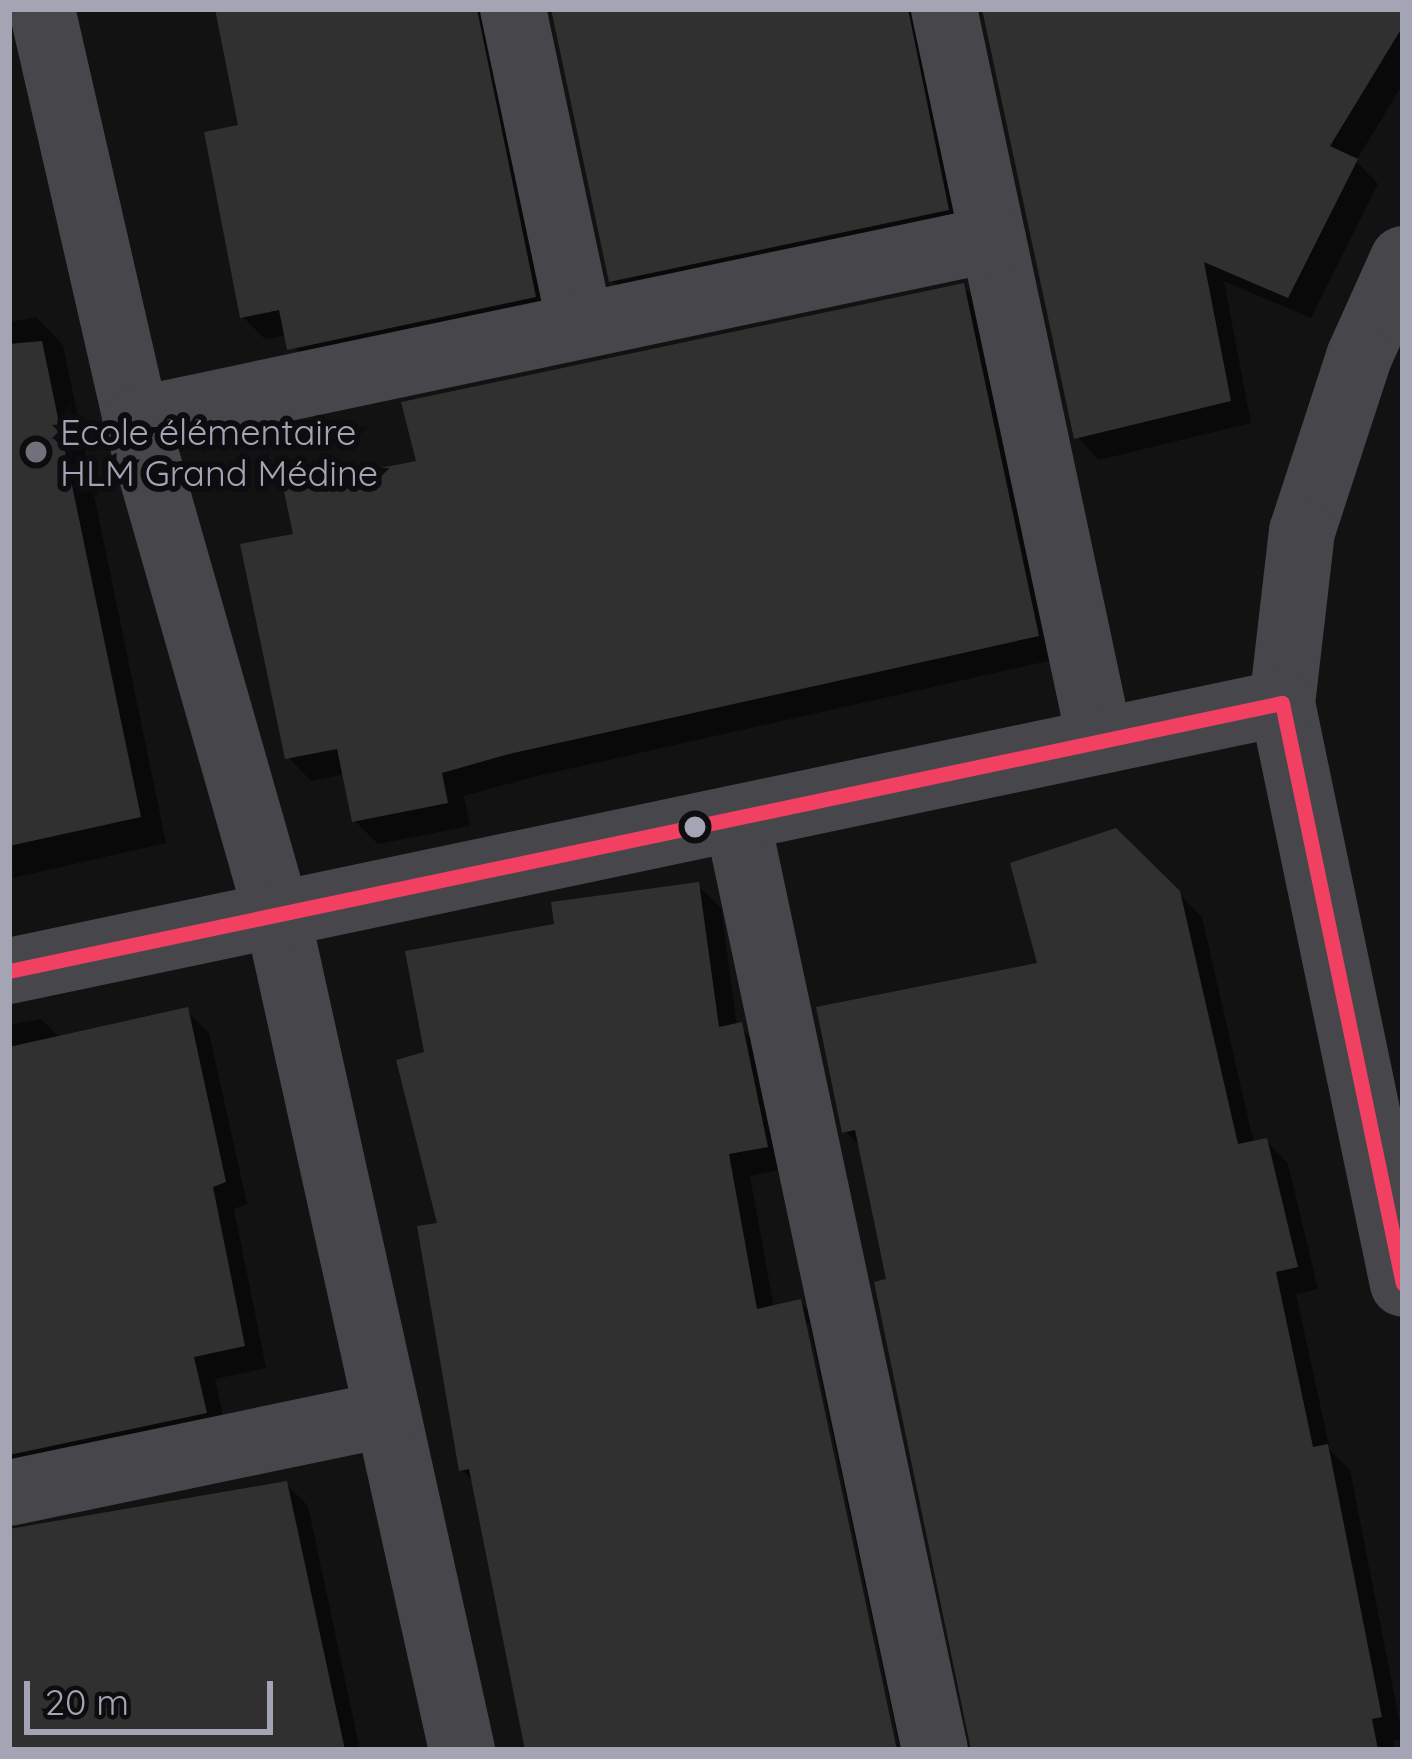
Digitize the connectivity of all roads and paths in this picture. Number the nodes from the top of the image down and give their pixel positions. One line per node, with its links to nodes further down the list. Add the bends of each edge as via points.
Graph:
1 (42, 9): 7 (street)
2 (513, 9): 6 (street)
3 (944, 9): 4 (street)
4 (993, 239): 6 (street); 9 (street)
5 (1403, 259): 8 (street, via 1359,357 1302,531)
6 (580, 325): 7 (street)
7 (136, 420): 11 (street)
8 (1282, 703): 9 (street); 13 (street)
9 (1100, 741): 10 (street)
10 (737, 818): 11 (street); 17 (street)
11 (277, 914): 12 (street); 14 (street)
12 (9, 970)
13 (1403, 1284)
14 (388, 1414): 15 (street); 16 (street)
15 (9, 1493)
16 (462, 1750)
17 (935, 1750)

